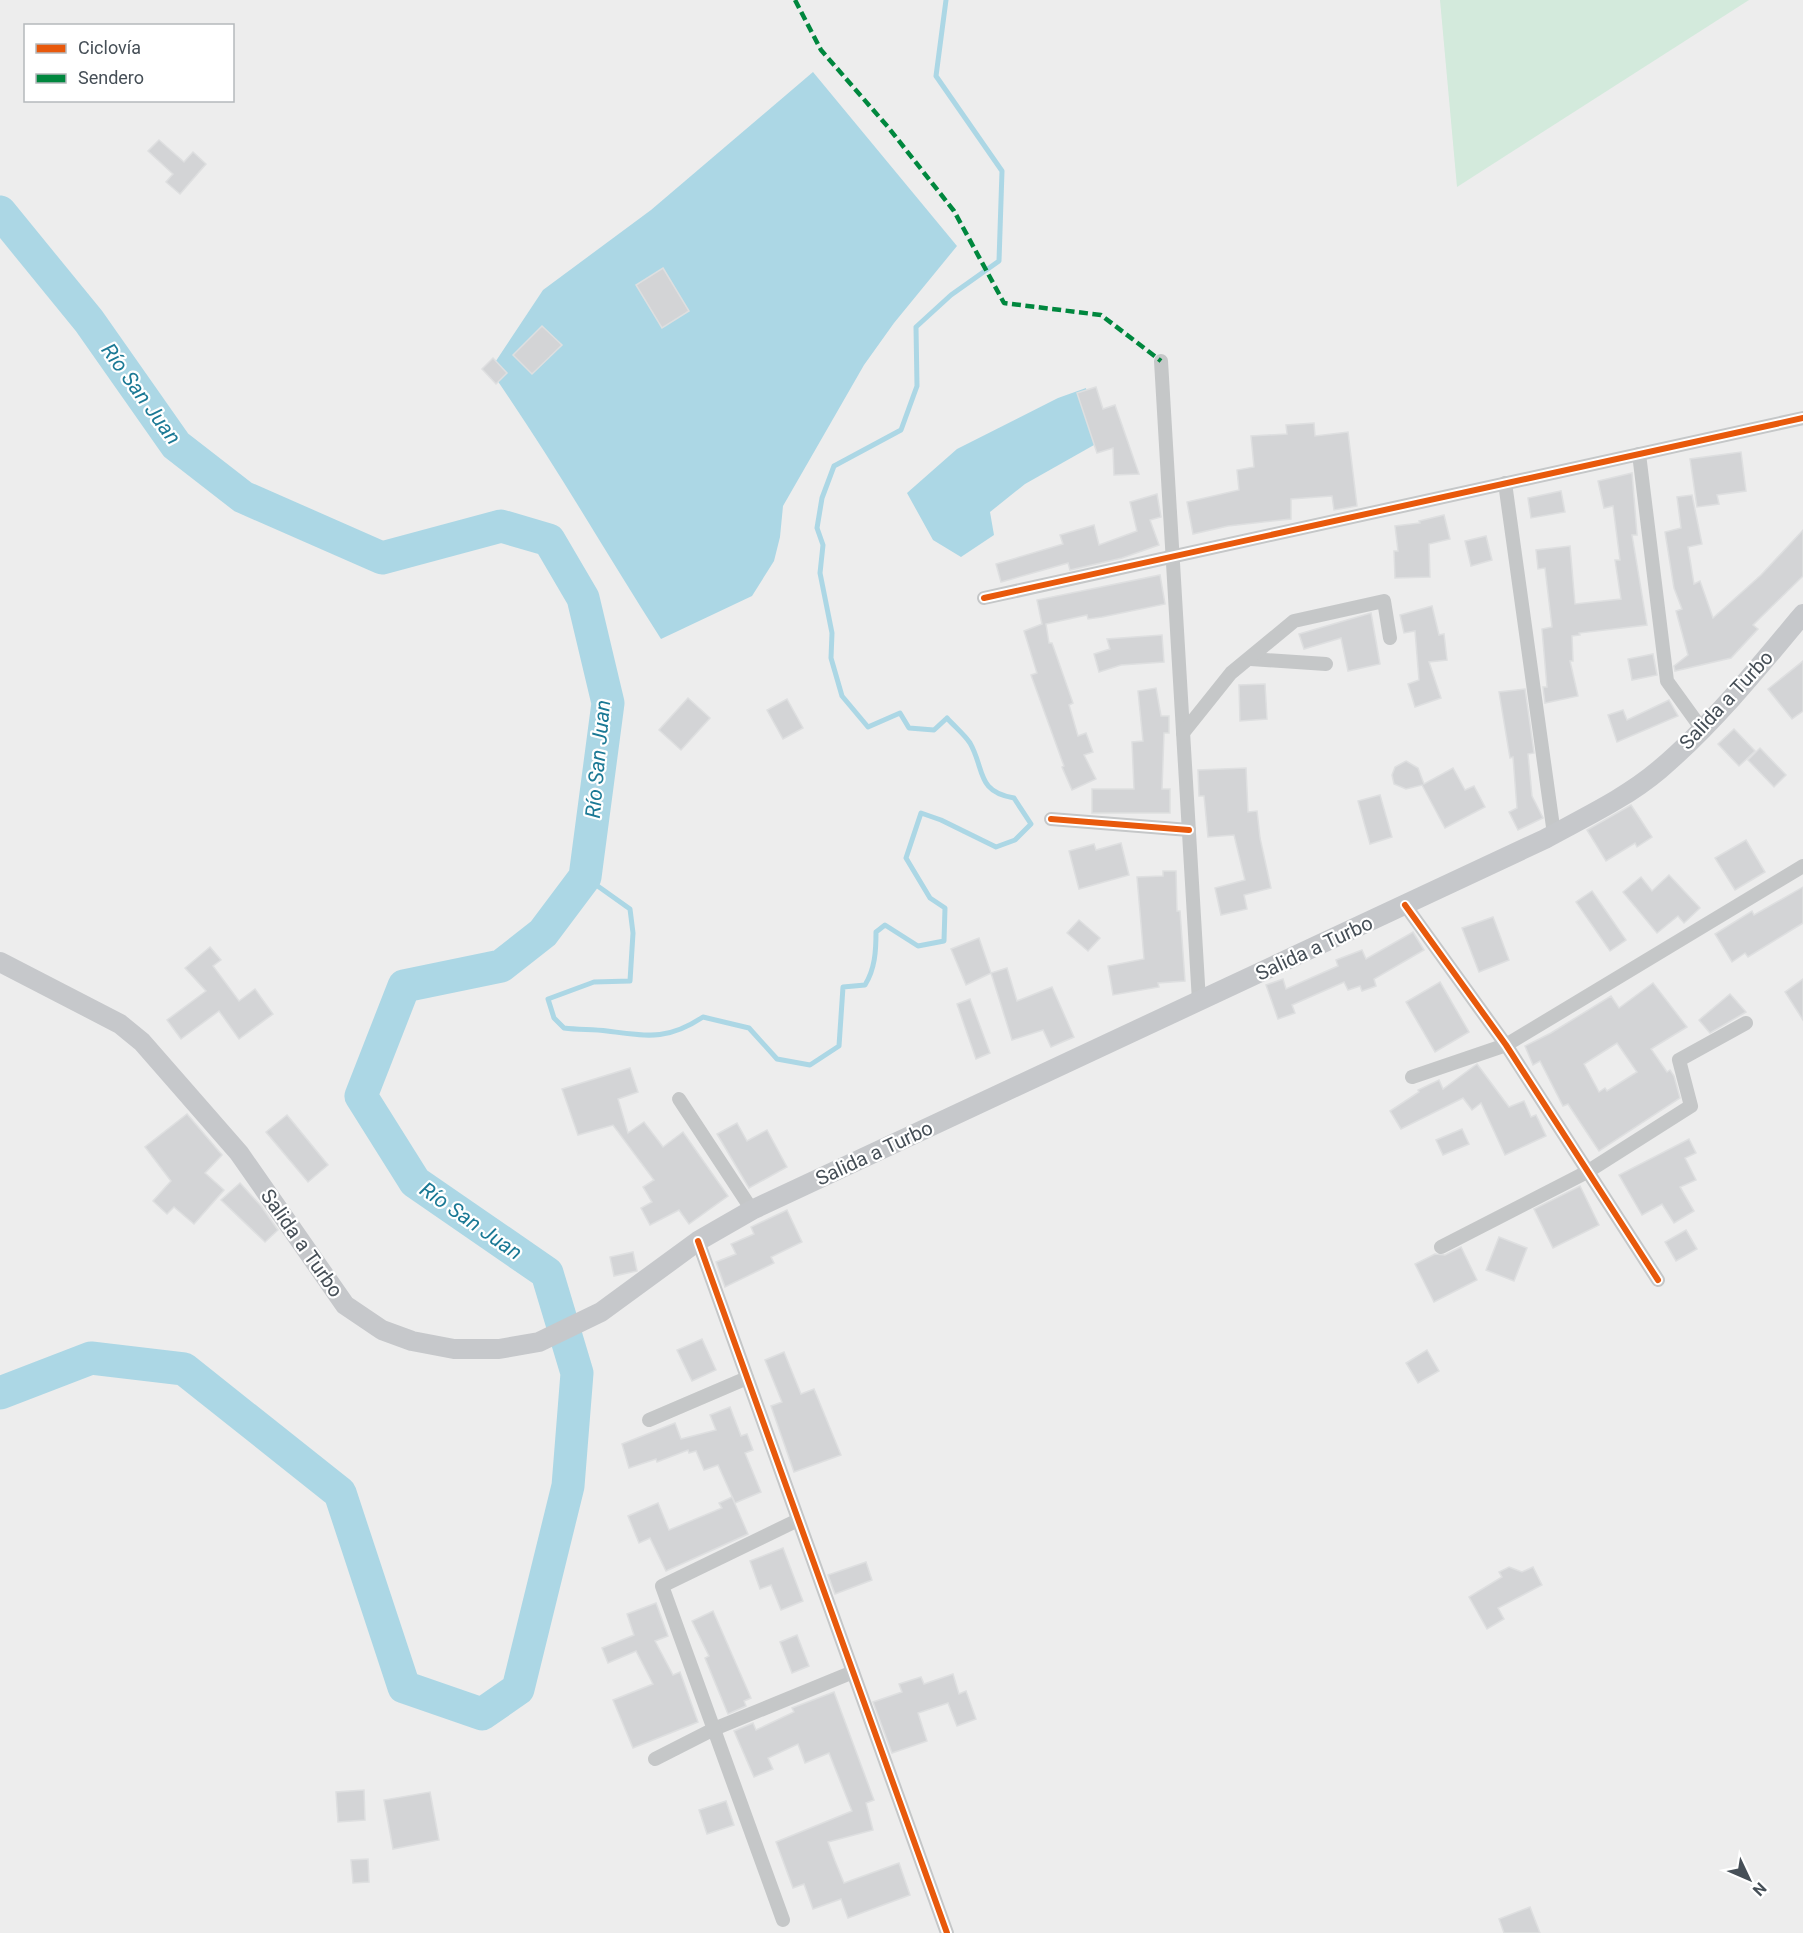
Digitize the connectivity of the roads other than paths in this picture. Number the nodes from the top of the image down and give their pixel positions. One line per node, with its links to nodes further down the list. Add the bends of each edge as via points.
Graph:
1 (1161, 361): 5 (street)
2 (1803, 418): 3 (street)
3 (1639, 454): 4 (street); 11 (street, via 1666,681)
4 (1505, 483): 5 (street); 15 (street)
5 (1173, 556): 6 (street); 12 (street)
6 (984, 598)
7 (1803, 614): 11 (main road, Salida a Turbo, via 1748,680)
8 (1390, 638): 9 (street, via 1384,601 1294,621)
9 (1251, 659): 10 (street); 12 (street, via 1231,674)
10 (1326, 664)
11 (1701, 728): 15 (main road, Salida a Turbo, via 1659,770 1629,792)
12 (1183, 732): 14 (street)
13 (1051, 819): 14 (street)
14 (1189, 830): 19 (street)
15 (1554, 834): 17 (main road, Salida a Turbo)
16 (1803, 866): 21 (street)
17 (1405, 905): 19 (main road, Salida a Turbo); 21 (street)
18 (0, 962): 26 (main road, Salida a Turbo, via 120,1024 142,1042 239,1153 345,1305 382,1330 412,1341 454,1348 499,1349 539,1342 601,1312)
19 (1199, 1001): 25 (main road, Salida a Turbo)
20 (1746, 1023): 24 (street, via 1679,1060 1691,1106)
21 (1506, 1045): 22 (street); 24 (street)
22 (1412, 1077)
23 (679, 1099): 25 (street)
24 (1587, 1172): 27 (street); 28 (street)
25 (752, 1210): 26 (main road, Salida a Turbo)
26 (698, 1241): 29 (street)
27 (1441, 1247)
28 (1658, 1280)
29 (747, 1378): 30 (street); 31 (street)
30 (649, 1420)
31 (798, 1520): 32 (street); 33 (street, via 662,1586)
32 (853, 1672): 33 (street); 36 (street)
33 (714, 1729): 34 (street); 35 (street)
34 (655, 1759)
35 (783, 1920)
36 (948, 1933)

